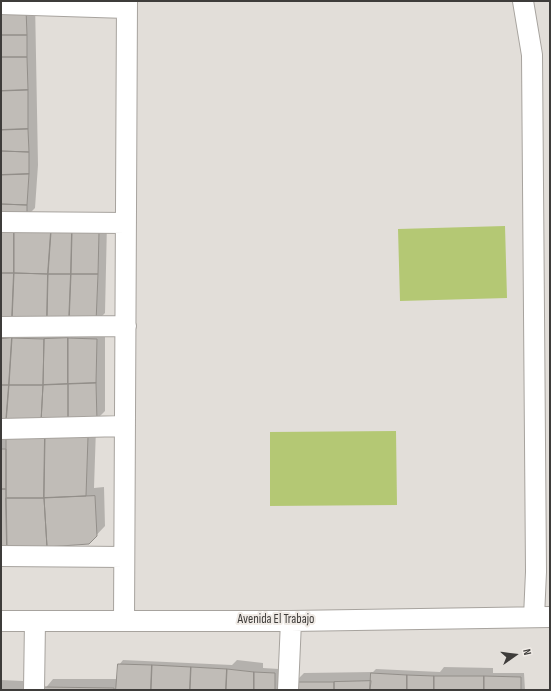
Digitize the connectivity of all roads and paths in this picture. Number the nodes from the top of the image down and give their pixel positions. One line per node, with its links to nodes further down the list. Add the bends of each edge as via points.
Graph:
1 (523, 1): 12 (street, via 532,55 536,572)
2 (1, 4): 3 (street)
3 (127, 4): 5 (street)
4 (1, 222): 5 (street)
5 (126, 223): 6 (street)
6 (126, 326): 7 (street); 8 (street)
7 (1, 327)
8 (125, 426): 9 (street); 11 (street)
9 (1, 429)
10 (1, 556): 11 (street)
11 (124, 557): 13 (street)
12 (542, 617): 16 (street, Avenida El Trabajo)
13 (124, 620): 15 (street, Avenida El Trabajo); 16 (street, Avenida El Trabajo)
14 (1, 621): 15 (street, Avenida El Trabajo)
15 (35, 621): 17 (street)
16 (291, 621): 18 (street)
17 (34, 690)
18 (288, 690)

